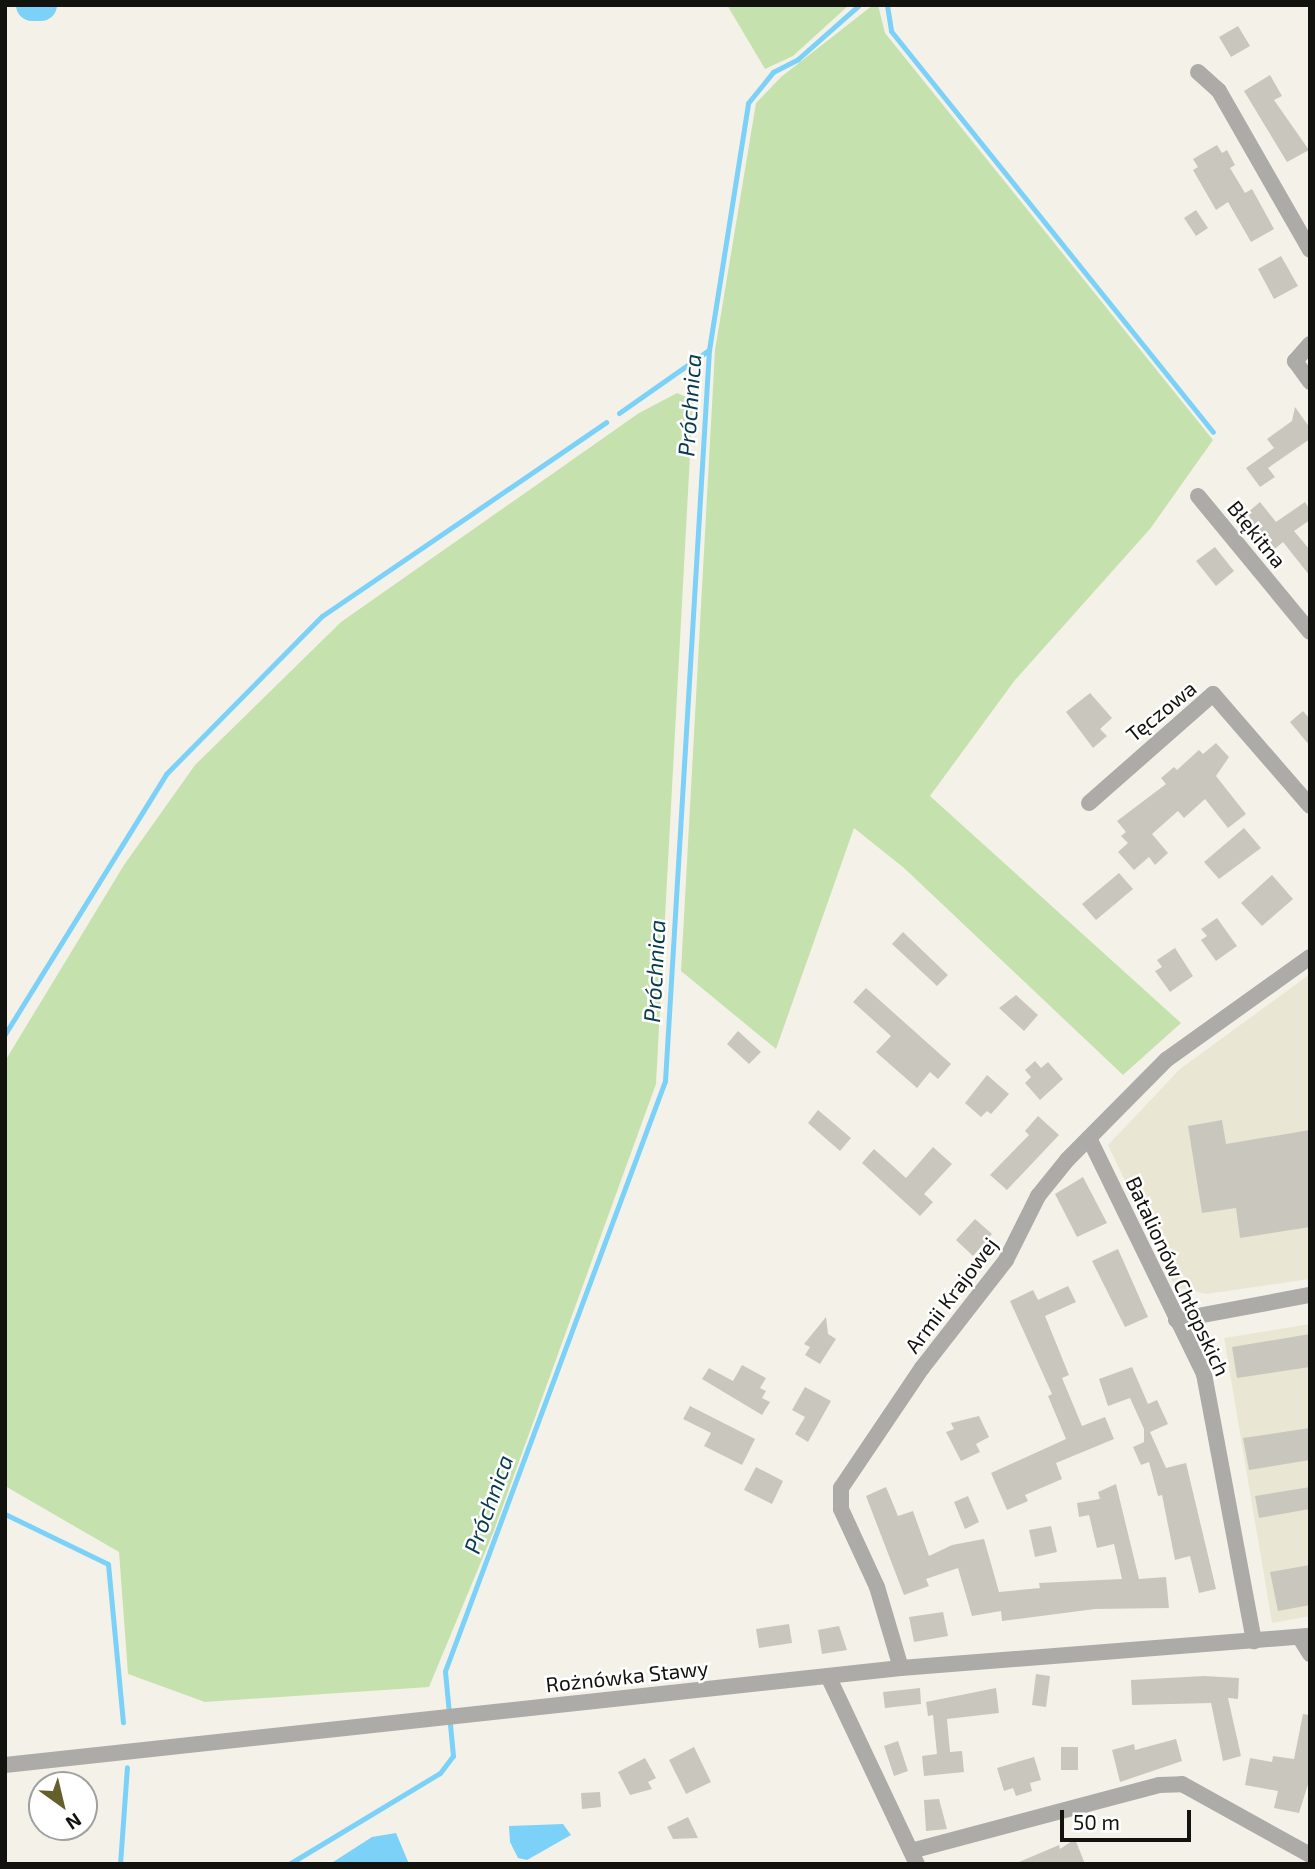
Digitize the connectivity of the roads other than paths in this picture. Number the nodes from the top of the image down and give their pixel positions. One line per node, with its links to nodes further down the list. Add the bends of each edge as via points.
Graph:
1 (1198, 72): 2 (street, via 1219,91)
2 (1310, 250)
3 (1310, 344): 4 (street, via 1295,361)
4 (1310, 382)
5 (1198, 496): 6 (street, Błękitna)
6 (1310, 632)
7 (1089, 803): 8 (street, Tęczowa, via 1213,694)
8 (1310, 806)
9 (1310, 957): 10 (street, Armii Krajowej, via 1166,1060)
10 (1089, 1138): 12 (street, Batalionów Chłopskich); 16 (street, Armii Krajowej, via 1038,1196 1006,1259 922,1368 841,1488 841,1509 877,1587)
11 (1310, 1295): 12 (street)
12 (1176, 1320): 14 (street, Batalionów Chłopskich, via 1204,1374 1211,1400)
13 (1305, 1637): 14 (street, Rożnówka Stawy); 15 (street)
14 (1254, 1641): 16 (street, Rożnówka Stawy)
15 (1310, 1654)
16 (901, 1668): 17 (street, Rożnówka Stawy)
17 (828, 1676): 18 (street, Rożnówka Stawy); 20 (street)
18 (5, 1765)
19 (1310, 1856): 20 (street, via 1182,1784 1159,1785)
20 (914, 1857)

